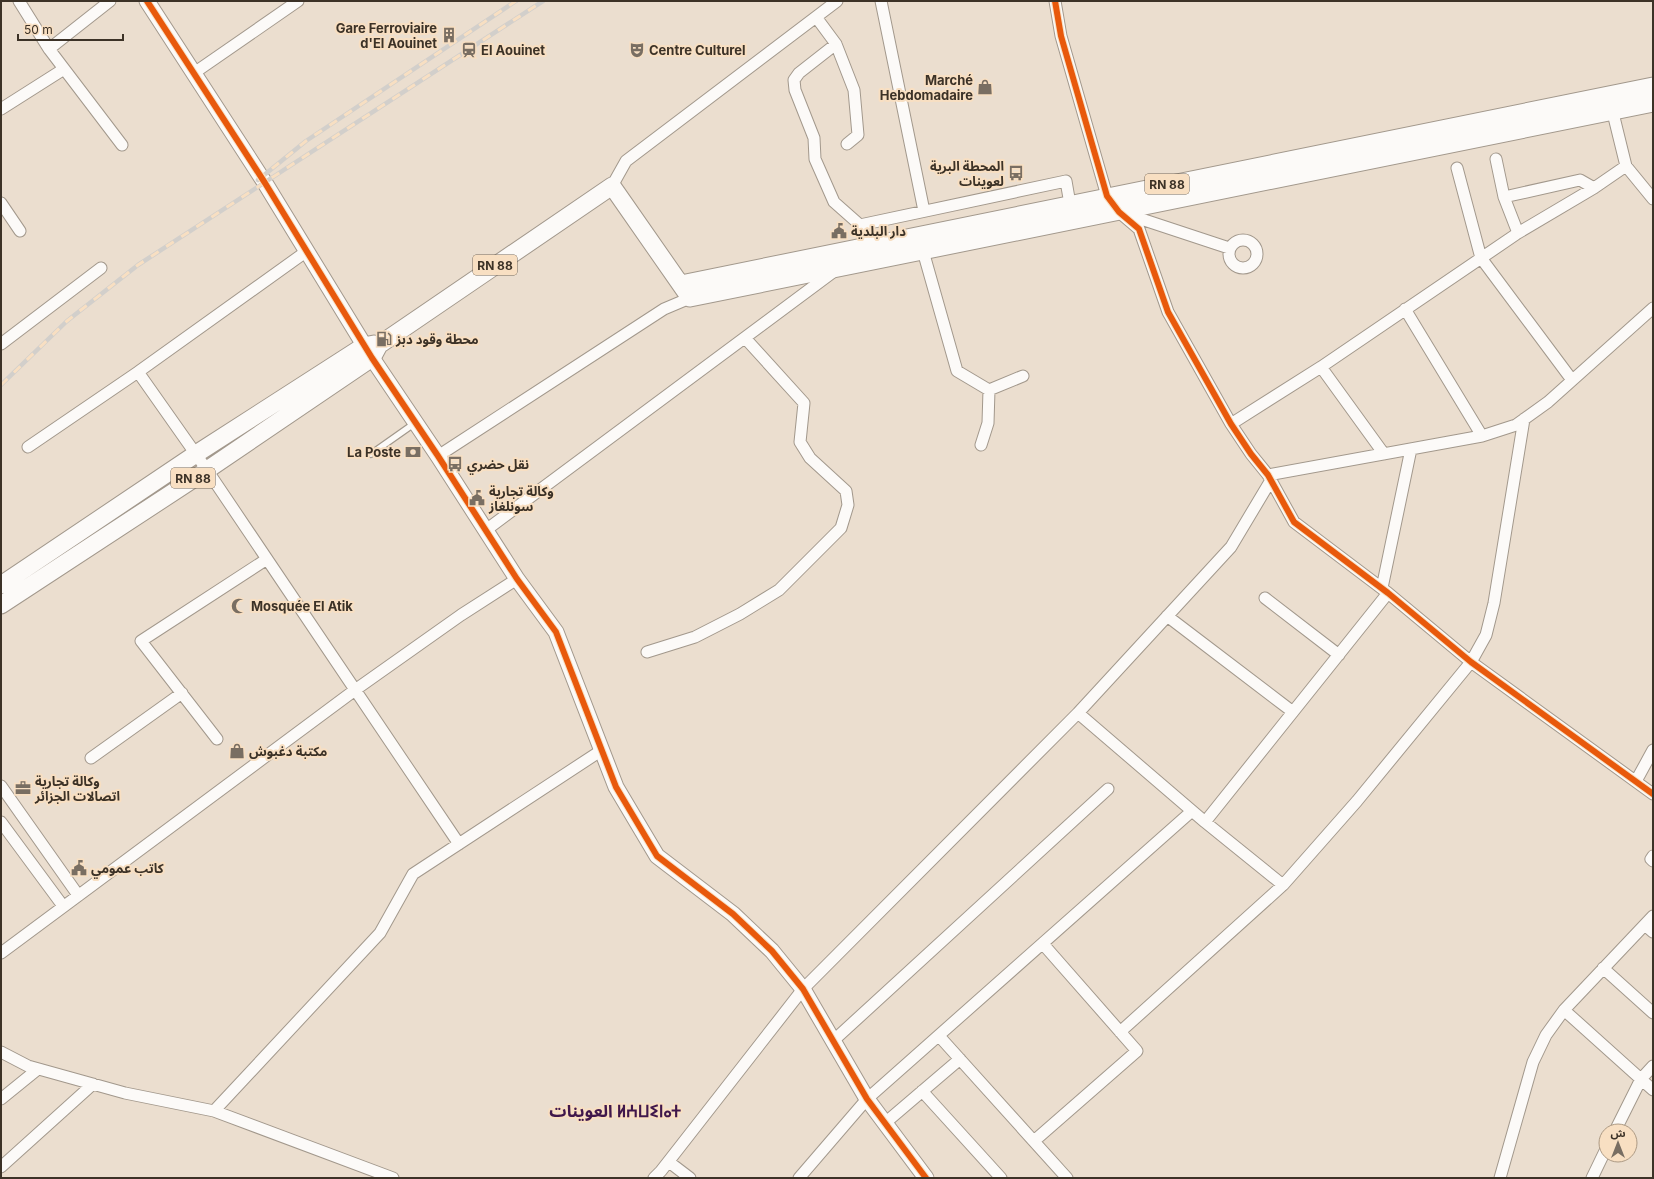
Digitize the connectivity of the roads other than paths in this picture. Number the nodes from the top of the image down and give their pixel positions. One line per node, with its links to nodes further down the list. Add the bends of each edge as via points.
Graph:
1 (19, 1): 10 (street)
2 (110, 1): 10 (street)
3 (147, 1): 12 (street)
4 (298, 1): 12 (street)
5 (837, 1): 8 (street)
6 (881, 1): 34 (street)
7 (1055, 1): 29 (street, via 1061,36)
8 (816, 17): 9 (street); 27 (street, via 626,160)
9 (836, 44): 18 (street, via 854,90 858,135); 36 (street, via 799,73 794,80 795,90 814,138 815,159 834,202)
10 (49, 49): 11 (street)
11 (64, 69): 16 (street); 20 (street)
12 (194, 73): 42 (street)
13 (1653, 86): 14 (main road, RN 88)
14 (1610, 94): 17 (street); 19 (main road, RN 88)
15 (1653, 103): 17 (main road, RN 88)
16 (1, 109)
17 (1612, 112): 22 (main road, RN 88); 24 (street)
18 (847, 144)
19 (1364, 144): 22 (street); 23 (main road, RN 88)
20 (122, 145)
21 (1496, 159): 30 (street)
22 (1369, 161): 26 (main road, RN 88)
23 (1267, 164): 26 (street); 29 (main road, RN 88)
24 (1626, 166): 28 (street); 31 (street)
25 (1456, 168): 43 (street)
26 (1271, 181): 35 (main road, RN 88)
27 (612, 186): 46 (main road); 51 (main road, RN 88)
28 (1594, 188): 30 (street, via 1580,180); 38 (street)
29 (1108, 196): 33 (main road, RN 88); 35 (street)
30 (1504, 197): 38 (street)
31 (1653, 199)
32 (1, 203): 37 (street)
33 (1070, 204): 34 (street, via 1066,181); 39 (main road, RN 88)
34 (924, 211): 36 (street)
35 (1119, 212): 40 (street); 41 (main road, RN 88); 59 (street, via 1139,229 1168,312)
36 (860, 225): 39 (street)
37 (20, 231)
38 (1518, 233): 43 (street)
39 (865, 246): 46 (main road, RN 88)
40 (1229, 248)
41 (923, 251): 45 (main road, RN 88); 56 (street, via 957,371)
42 (307, 252): 51 (street); 53 (street)
43 (1481, 258): 48 (street); 55 (street)
44 (101, 268): 50 (street)
45 (839, 268): 46 (main road, RN 88); 49 (street)
46 (685, 291): 67 (street, via 664,309)
47 (1653, 308): 55 (street)
48 (1405, 309): 52 (street); 60 (street)
49 (745, 338): 70 (street); 80 (street, via 804,404 800,442 810,458 846,491 848,505 841,528 779,590 695,637)
50 (1, 344)
51 (372, 350): 58 (street); 64 (main road, RN 88); 68 (main road, RN 88)
52 (1321, 367): 59 (street); 66 (street)
53 (138, 372): 62 (street); 64 (street)
54 (1023, 376): 56 (street)
55 (1572, 380): 57 (street)
56 (989, 390): 61 (street, via 988,423)
57 (1524, 420): 60 (street, via 1516,426); 82 (street, via 1494,603 1486,636)
58 (416, 423): 65 (lane); 67 (street)
59 (1231, 424): 69 (street)
60 (1482, 436): 63 (street)
61 (981, 444)
62 (28, 447)
63 (1411, 449): 66 (street); 76 (street)
64 (196, 454): 68 (street); 71 (main road, RN 88)
65 (371, 454)
66 (1384, 454): 69 (street)
67 (438, 456): 70 (street)
68 (207, 470): 72 (main road, RN 88); 73 (street)
69 (1270, 478): 76 (street, via 1294,522); 79 (street, via 1231,547)
70 (486, 530): 74 (street)
71 (78, 533): 72 (main road); 75 (main road, RN 88)
72 (87, 548): 78 (main road, RN 88)
73 (267, 559): 83 (street); 84 (street, via 141,641)
74 (517, 579): 83 (street); 88 (street, via 556,632)
75 (1, 585)
76 (1385, 590): 81 (street); 82 (street)
77 (1265, 598): 81 (street)
78 (1, 605)
79 (1167, 616): 85 (street); 86 (street)
80 (647, 652)
81 (1339, 655): 85 (street)
82 (1471, 662): 91 (street); 101 (street, via 1357,801)
83 (355, 690): 98 (street); 102 (street)
84 (182, 694): 87 (street); 90 (street)
85 (1293, 712): 97 (street)
86 (1078, 713): 95 (street); 108 (street)
87 (217, 739)
88 (602, 750): 98 (street); 108 (street, via 616,788 657,856 733,914 772,951)
89 (1653, 750): 91 (street)
90 (91, 758)
91 (1636, 781): 94 (street)
92 (1, 786): 102 (street)
93 (1108, 789): 113 (street)
94 (1653, 794)
95 (1192, 811): 97 (street); 105 (street)
96 (1, 822): 103 (street)
97 (1206, 822): 101 (street)
98 (458, 844): 124 (street, via 413,874 380,933)
99 (1653, 856): 100 (street)
100 (1653, 861)
101 (1283, 885): 111 (street)
102 (78, 895): 103 (street)
103 (63, 906): 106 (street)
104 (1650, 924): 107 (street)
105 (1043, 944): 111 (street); 112 (street)
106 (1, 952)
107 (1603, 968): 109 (street); 110 (street)
108 (803, 989): 113 (street); 128 (street)
109 (1564, 1010): 118 (street); 138 (street, via 1546,1035 1533,1062)
110 (1653, 1013)
111 (1120, 1032): 127 (street, via 1137,1051)
112 (939, 1036): 115 (street); 123 (street)
113 (833, 1041): 123 (street)
114 (1, 1052): 117 (street)
115 (960, 1059): 121 (street); 127 (street)
116 (1653, 1066): 118 (street)
117 (38, 1069): 119 (street); 122 (street)
118 (1641, 1079): 120 (street); 126 (street)
119 (93, 1084): 124 (street); 130 (street)
120 (1653, 1090)
121 (922, 1091): 125 (street); 136 (street)
122 (1, 1099)
123 (867, 1099): 125 (street); 134 (street)
124 (214, 1111): 131 (street)
125 (885, 1122): 135 (street)
126 (1619, 1123)
127 (1034, 1141): 137 (street)
128 (669, 1162): 132 (street); 133 (street)
129 (1599, 1163): 139 (street)
130 (1, 1167)
131 (393, 1178)
132 (654, 1178)
133 (690, 1178)
134 (799, 1178)
135 (926, 1178)
136 (1001, 1178)
137 (1067, 1178)
138 (1500, 1178)
139 (1592, 1178)

